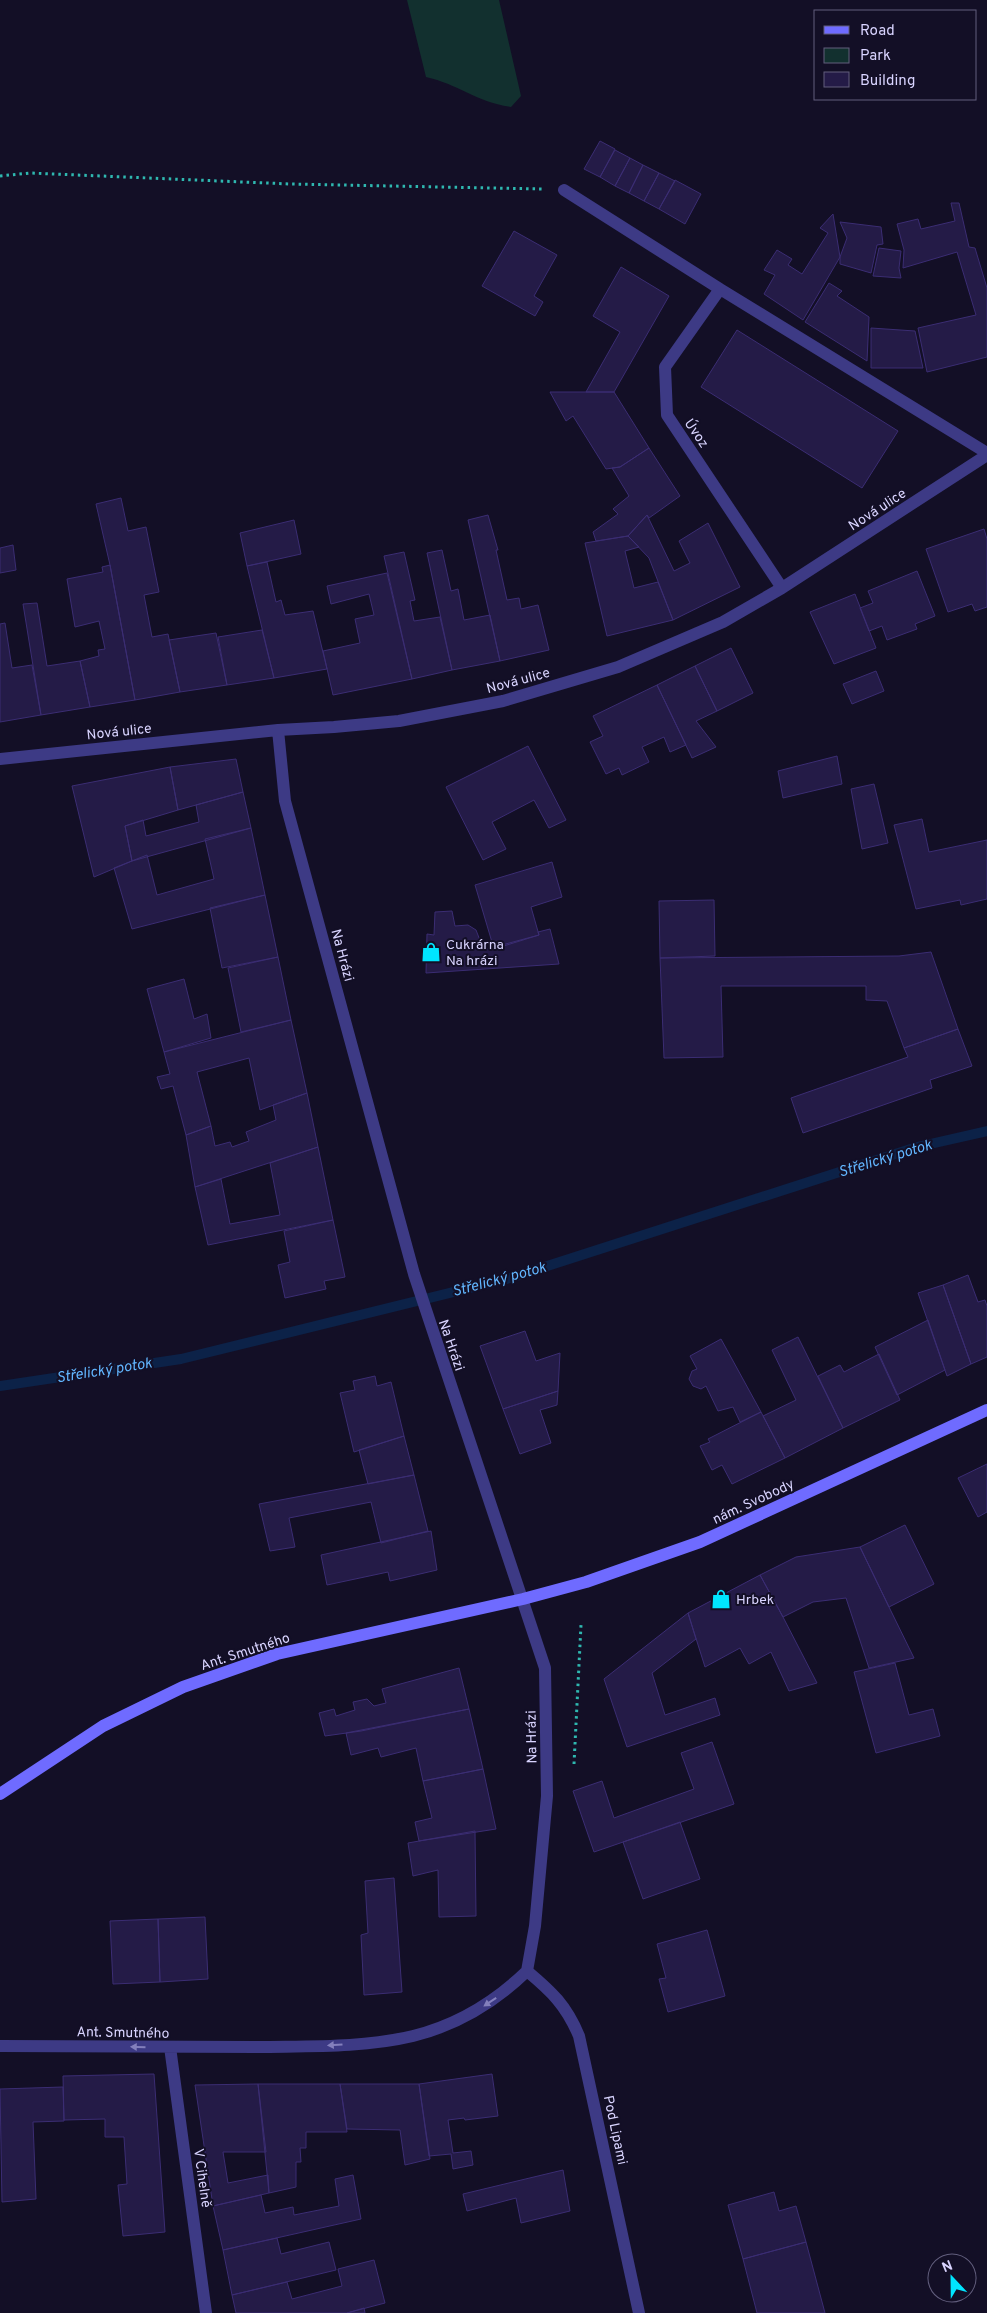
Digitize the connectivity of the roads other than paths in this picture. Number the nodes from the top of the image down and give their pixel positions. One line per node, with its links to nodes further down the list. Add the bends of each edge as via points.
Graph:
1 (564, 190): 2 (street)
2 (720, 288): 3 (street); 4 (street, Úvoz, via 665,367 667,415)
3 (987, 454): 4 (street, Nová ulice)
4 (782, 588): 5 (street, Nová ulice, via 723,622 618,668 503,701 399,721)
5 (278, 730): 6 (street, Nová ulice); 8 (street, Na Hrázi, via 286,801 414,1274)
6 (0, 759)
7 (987, 1410): 8 (street, nám. Svobody, via 700,1542 586,1582)
8 (523, 1599): 9 (street, Ant. Smutného, via 277,1654 183,1687 103,1726); 10 (street, Na Hrázi, via 545,1668 547,1796 535,1926)
9 (0, 1794)
10 (527, 1971): 12 (street, Ant. Smutného, one-way to 12, via 507,1991 479,2009 413,2036 328,2046); 14 (street, Pod Lipami, via 557,1996 579,2036)
11 (0, 2046): 12 (street, Ant. Smutného, one-way to 11)
12 (170, 2048): 13 (street, V Cihelně)
13 (206, 2313)
14 (639, 2313)

